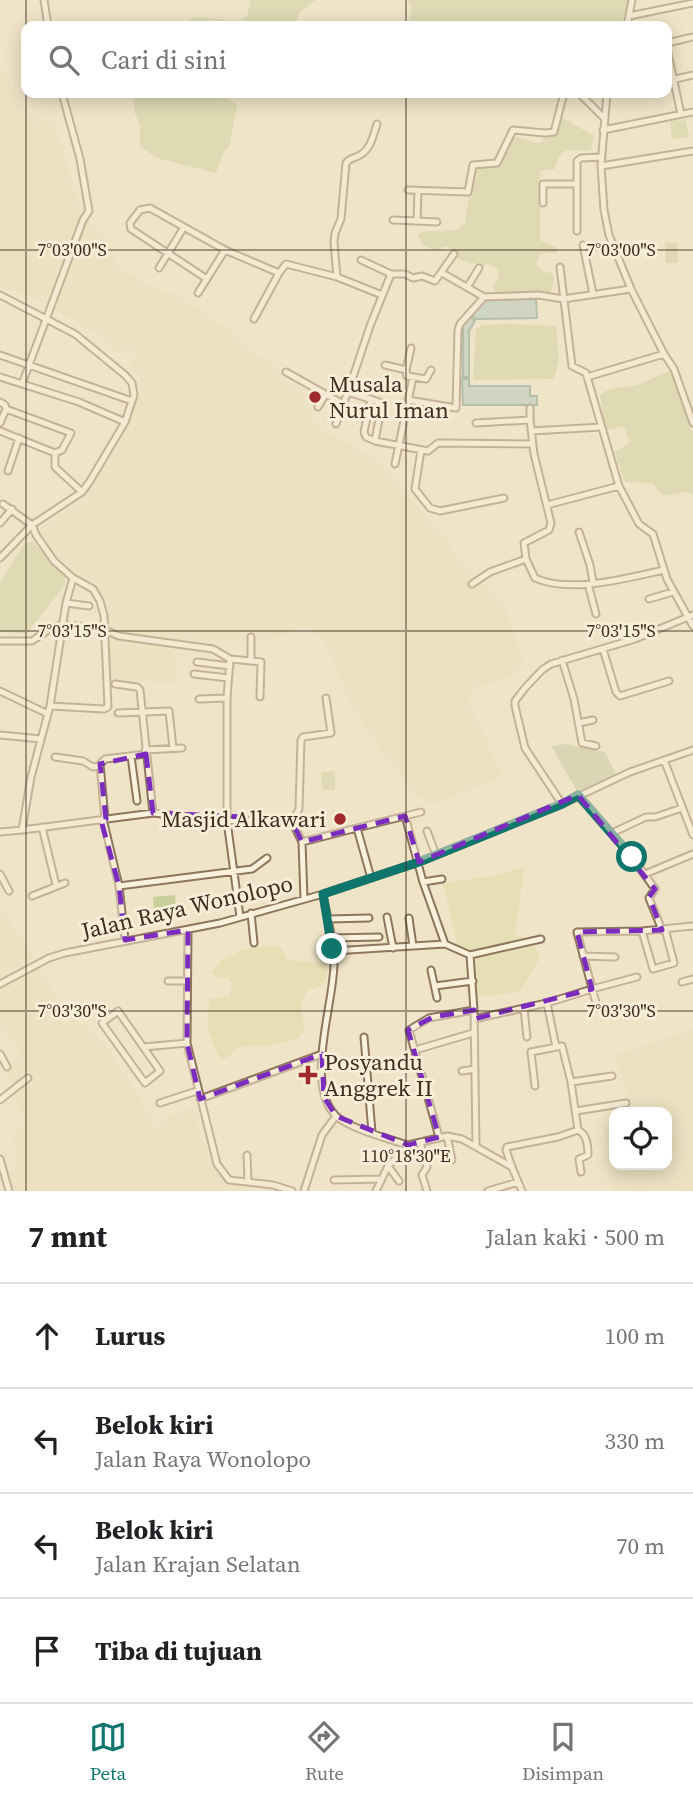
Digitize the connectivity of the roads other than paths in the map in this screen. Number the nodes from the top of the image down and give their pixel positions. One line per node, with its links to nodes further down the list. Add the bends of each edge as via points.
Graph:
1 (44, 0): 5 (street)
2 (632, 0): 4 (street)
3 (693, 3): 4 (street)
4 (629, 16): 6 (street)
5 (47, 21)
6 (628, 21)
7 (693, 37): 8 (street)
8 (672, 42)
9 (672, 70): 11 (street)
10 (693, 75): 11 (street)
11 (674, 79): 17 (street)
12 (63, 98): 56 (street, via 89,211)
13 (563, 98): 28 (street, via 554,132 513,130 497,163 474,165 468,192)
14 (584, 98): 18 (street)
15 (607, 98): 18 (street)
16 (693, 112): 17 (street)
17 (681, 114): 20 (street)
18 (604, 118): 20 (street)
19 (377, 124): 46 (street, via 365,153 345,163 341,219 334,242)
20 (603, 130): 22 (street)
21 (693, 151): 23 (street)
22 (602, 157): 23 (street); 26 (street, via 577,161)
23 (601, 166): 49 (street, via 609,234)
24 (543, 176): 25 (street)
25 (543, 184): 26 (street); 29 (street)
26 (576, 184): 34 (street)
27 (408, 190): 28 (street)
28 (418, 191): 31 (street)
29 (543, 203)
30 (393, 220): 31 (street)
31 (417, 221): 32 (street)
32 (437, 222)
33 (184, 227): 36 (street); 37 (street); 37 (street, via 146,207 130,223 131,229)
34 (578, 231)
35 (583, 245): 51 (street)
36 (225, 250): 43 (street); 47 (street)
37 (169, 253): 41 (street); 47 (street)
38 (454, 254): 44 (street)
39 (361, 260): 45 (street)
40 (560, 267): 55 (street)
41 (159, 268)
42 (479, 268): 48 (street)
43 (279, 273): 46 (street, via 286,264); 57 (street)
44 (442, 273): 45 (street, via 435,281); 48 (street)
45 (391, 274): 53 (street)
46 (337, 277): 53 (street)
47 (207, 279): 50 (street)
48 (468, 286): 54 (street)
49 (631, 289): 51 (street); 59 (street)
50 (198, 293)
51 (593, 294): 55 (street)
52 (0, 295): 56 (street)
53 (382, 295): 70 (street)
54 (484, 297): 55 (street); 73 (street, via 458,330 456,408)
55 (562, 299): 68 (street, via 571,363)
56 (48, 318): 61 (street); 74 (street, via 125,375 132,383)
57 (254, 319)
58 (411, 348): 63 (street)
59 (664, 354): 68 (street); 84 (street)
60 (0, 355): 61 (street)
61 (29, 365): 69 (street); 74 (street)
62 (385, 365): 63 (street)
63 (406, 370): 67 (street, via 406,375)
64 (430, 370): 67 (street, via 425,379)
65 (286, 372): 71 (street)
66 (0, 377): 69 (street)
67 (413, 377): 73 (street)
68 (587, 377): 87 (street)
69 (22, 384): 81 (street)
70 (348, 392): 72 (street); 76 (street)
71 (325, 394): 76 (street); 77 (street)
72 (371, 399): 92 (street, via 364,432); 92 (street, via 383,405)
73 (408, 400): 94 (street)
74 (132, 401): 81 (street)
75 (0, 402): 79 (street)
76 (343, 404): 86 (street)
77 (317, 407)
78 (530, 408): 80 (street)
79 (6, 409): 82 (street); 90 (street)
80 (530, 420): 83 (street); 89 (street)
81 (125, 422): 100 (street)
82 (0, 423)
83 (476, 423)
84 (693, 423)
85 (75, 424): 90 (street)
86 (336, 424)
87 (602, 426): 89 (street); 99 (street)
88 (0, 430): 91 (street)
89 (531, 431): 93 (street)
90 (71, 433): 96 (street, via 62,450)
91 (19, 438): 96 (street); 98 (street)
92 (375, 440): 94 (street)
93 (532, 444): 95 (street, via 438,443 429,451); 103 (street)
94 (399, 446): 95 (street); 97 (street)
95 (421, 450): 101 (street, via 415,489 430,508 440,511)
96 (55, 453): 100 (street, via 55,467)
97 (396, 464)
98 (8, 471)
99 (619, 486): 103 (street); 110 (street, via 639,524 653,534)
100 (82, 492): 106 (street)
101 (504, 498)
102 (3, 504): 104 (street)
103 (547, 505): 109 (street, via 551,528 524,542)
104 (12, 509): 105 (street); 106 (street)
105 (0, 523)
106 (32, 525): 108 (street); 111 (street, via 47,553)
107 (579, 532): 112 (street, via 590,565)
108 (0, 558)
109 (526, 559): 112 (street, via 537,579 551,584); 113 (street, via 489,572)
110 (664, 570): 112 (street); 114 (street)
111 (73, 578): 116 (street); 122 (street, via 97,594)
112 (590, 583): 118 (street)
113 (472, 584)
114 (673, 592): 115 (street); 119 (street)
115 (649, 599)
116 (66, 603): 117 (street); 120 (street)
117 (89, 606)
118 (596, 614)
119 (690, 616): 121 (street); 125 (street)
120 (63, 624): 122 (street); 124 (street, via 32,642); 139 (street)
121 (693, 626)
122 (104, 630): 129 (street, via 118,636 213,649); 139 (street, via 108,707)
123 (251, 637): 127 (street)
124 (0, 641)
125 (603, 649): 126 (street); 132 (street, via 620,696)
126 (562, 660): 144 (street); 158 (street, via 542,670 515,706 525,748)
127 (251, 661): 129 (street); 135 (street, via 262,665)
128 (197, 662): 129 (street)
129 (230, 663): 131 (street)
130 (194, 674): 131 (street)
131 (228, 678): 136 (street)
132 (669, 681)
133 (115, 684): 140 (street, via 137,687)
134 (0, 691): 142 (street)
135 (260, 697)
136 (227, 698): 138 (street); 166 (street)
137 (326, 698): 164 (street, via 331,733 303,737 299,808)
138 (199, 699)
139 (50, 706): 142 (street)
140 (142, 711): 141 (street); 148 (street, via 170,713); 151 (street)
141 (118, 713)
142 (48, 714): 146 (street)
143 (593, 720): 144 (street)
144 (578, 723): 147 (street, via 582,743)
145 (0, 735): 146 (street)
146 (41, 739): 169 (street)
147 (596, 746)
148 (173, 748): 149 (street); 151 (street)
149 (183, 748)
150 (693, 750): 154 (street, Jalan Raya Wonolopo)
151 (146, 752): 152 (street); 161 (street)
152 (131, 756): 155 (street, via 105,759); 157 (street)
153 (55, 757): 155 (street)
154 (664, 760): 156 (street, Jalan Raya Wonolopo); 159 (street)
155 (99, 766): 163 (street)
156 (578, 795): 158 (street, Jalan Raya Wonolopo); 172 (street)
157 (137, 801)
158 (562, 804): 176 (street, Jalan Raya Wonolopo)
159 (682, 808): 165 (street); 172 (street, via 646,817)
160 (421, 812): 162 (street)
161 (153, 813): 163 (street); 166 (street)
162 (405, 816): 168 (street); 178 (street)
163 (103, 819): 167 (street); 187 (street)
164 (293, 820): 166 (street); 174 (street)
165 (690, 820): 173 (street)
166 (227, 821): 179 (street)
167 (42, 827): 169 (street); 186 (street)
168 (357, 828): 174 (street); 182 (street)
169 (22, 830): 171 (street)
170 (427, 831): 176 (street)
171 (0, 832)
172 (612, 833): 181 (street)
173 (693, 835)
174 (302, 842): 191 (street)
175 (693, 854): 181 (street)
176 (436, 855): 178 (street, Jalan Raya Wonolopo)
177 (267, 858): 179 (street, via 252,869)
178 (419, 862): 182 (street, Jalan Raya Wonolopo); 184 (street)
179 (233, 872): 187 (street); 193 (street)
180 (0, 874): 188 (street)
181 (645, 874): 199 (street, via 655,890 649,898)
182 (371, 878): 189 (street, Jalan Raya Wonolopo)
183 (442, 879): 184 (street)
184 (423, 882): 207 (street)
185 (65, 883): 186 (street)
186 (56, 886): 190 (street)
187 (119, 886): 205 (street)
188 (9, 891)
189 (323, 894): 191 (street, Jalan Raya Wonolopo); 197 (street)
190 (32, 896)
191 (304, 899): 192 (street, Jalan Raya Wonolopo)
192 (251, 914): 193 (street, Jalan Raya Wonolopo); 206 (street)
193 (240, 917): 200 (street, Jalan Raya Wonolopo)
194 (387, 917): 209 (street)
195 (369, 918): 197 (street)
196 (409, 918): 208 (street)
197 (328, 919): 203 (street)
198 (693, 926): 199 (street)
199 (664, 929): 201 (street); 214 (street, via 674,963)
200 (188, 930): 205 (street, Jalan Raya Wonolopo); 220 (street)
201 (642, 931): 212 (street, via 577,932); 214 (street)
202 (379, 937): 203 (street)
203 (331, 938): 210 (street)
204 (541, 939): 211 (street)
205 (125, 940): 223 (street, Jalan Raya Wonolopo, via 49,958)
206 (254, 943)
207 (446, 944): 208 (street); 211 (street)
208 (413, 946): 209 (street)
209 (393, 948): 210 (street)
210 (333, 951): 239 (street)
211 (470, 955): 221 (street)
212 (583, 956): 213 (street); 225 (street)
213 (615, 957)
214 (653, 969): 217 (street)
215 (431, 970): 224 (street)
216 (637, 977): 225 (street)
217 (655, 977)
218 (693, 979): 222 (street)
219 (168, 981): 220 (street)
220 (186, 981): 235 (street)
221 (473, 981): 224 (street); 230 (street)
222 (682, 982)
223 (2, 983)
224 (435, 986): 226 (street)
225 (592, 989): 227 (street); 228 (street)
226 (437, 998)
227 (547, 1003): 229 (street); 236 (street)
228 (596, 1003)
229 (524, 1009): 231 (street); 234 (street)
230 (474, 1010): 231 (street); 238 (street, via 433,1017 411,1029)
231 (474, 1019): 232 (street)
232 (473, 1033): 238 (street); 242 (street)
233 (364, 1037): 256 (street)
234 (527, 1037)
235 (187, 1043): 237 (street); 248 (street)
236 (556, 1047): 246 (street, via 562,1047); 247 (street, via 530,1054)
237 (144, 1048): 237 (street, via 160,1073 145,1083 103,1021 119,1011)
238 (415, 1050): 259 (street)
239 (322, 1054): 250 (street); 254 (street, via 324,1097)
240 (0, 1055): 241 (street)
241 (7, 1067)
242 (475, 1069): 243 (street); 263 (street)
243 (462, 1070)
244 (612, 1076): 246 (street)
245 (28, 1078): 249 (street)
246 (571, 1082): 253 (street)
247 (535, 1086)
248 (197, 1091): 250 (street); 251 (street)
249 (3, 1098)
250 (200, 1099): 273 (street, via 220,1171 229,1180)
251 (160, 1103)
252 (626, 1103): 253 (street)
253 (576, 1111): 255 (street)
254 (337, 1116): 256 (street); 277 (street, via 322,1135)
255 (578, 1130): 268 (street, via 507,1147); 269 (street, via 585,1135 588,1148 588,1155 579,1159)
256 (372, 1132): 257 (street)
257 (381, 1136): 261 (street); 262 (street)
258 (447, 1136): 259 (street); 263 (street); 266 (street)
259 (439, 1137): 260 (street)
260 (420, 1142): 262 (street); 279 (street)
261 (380, 1145)
262 (408, 1145): 267 (street)
263 (476, 1145): 268 (street)
264 (247, 1155): 273 (street)
265 (0, 1159): 275 (street)
266 (452, 1160)
267 (388, 1166): 270 (street); 272 (street)
268 (512, 1167): 274 (street)
269 (581, 1172)
270 (382, 1179): 271 (street); 278 (street)
271 (334, 1180)
272 (399, 1181)
273 (248, 1182): 276 (street)
274 (518, 1182): 280 (street); 281 (street)
275 (9, 1191)
276 (292, 1191)
277 (304, 1191)
278 (376, 1191)
279 (427, 1191)
280 (488, 1191)
281 (522, 1191)

